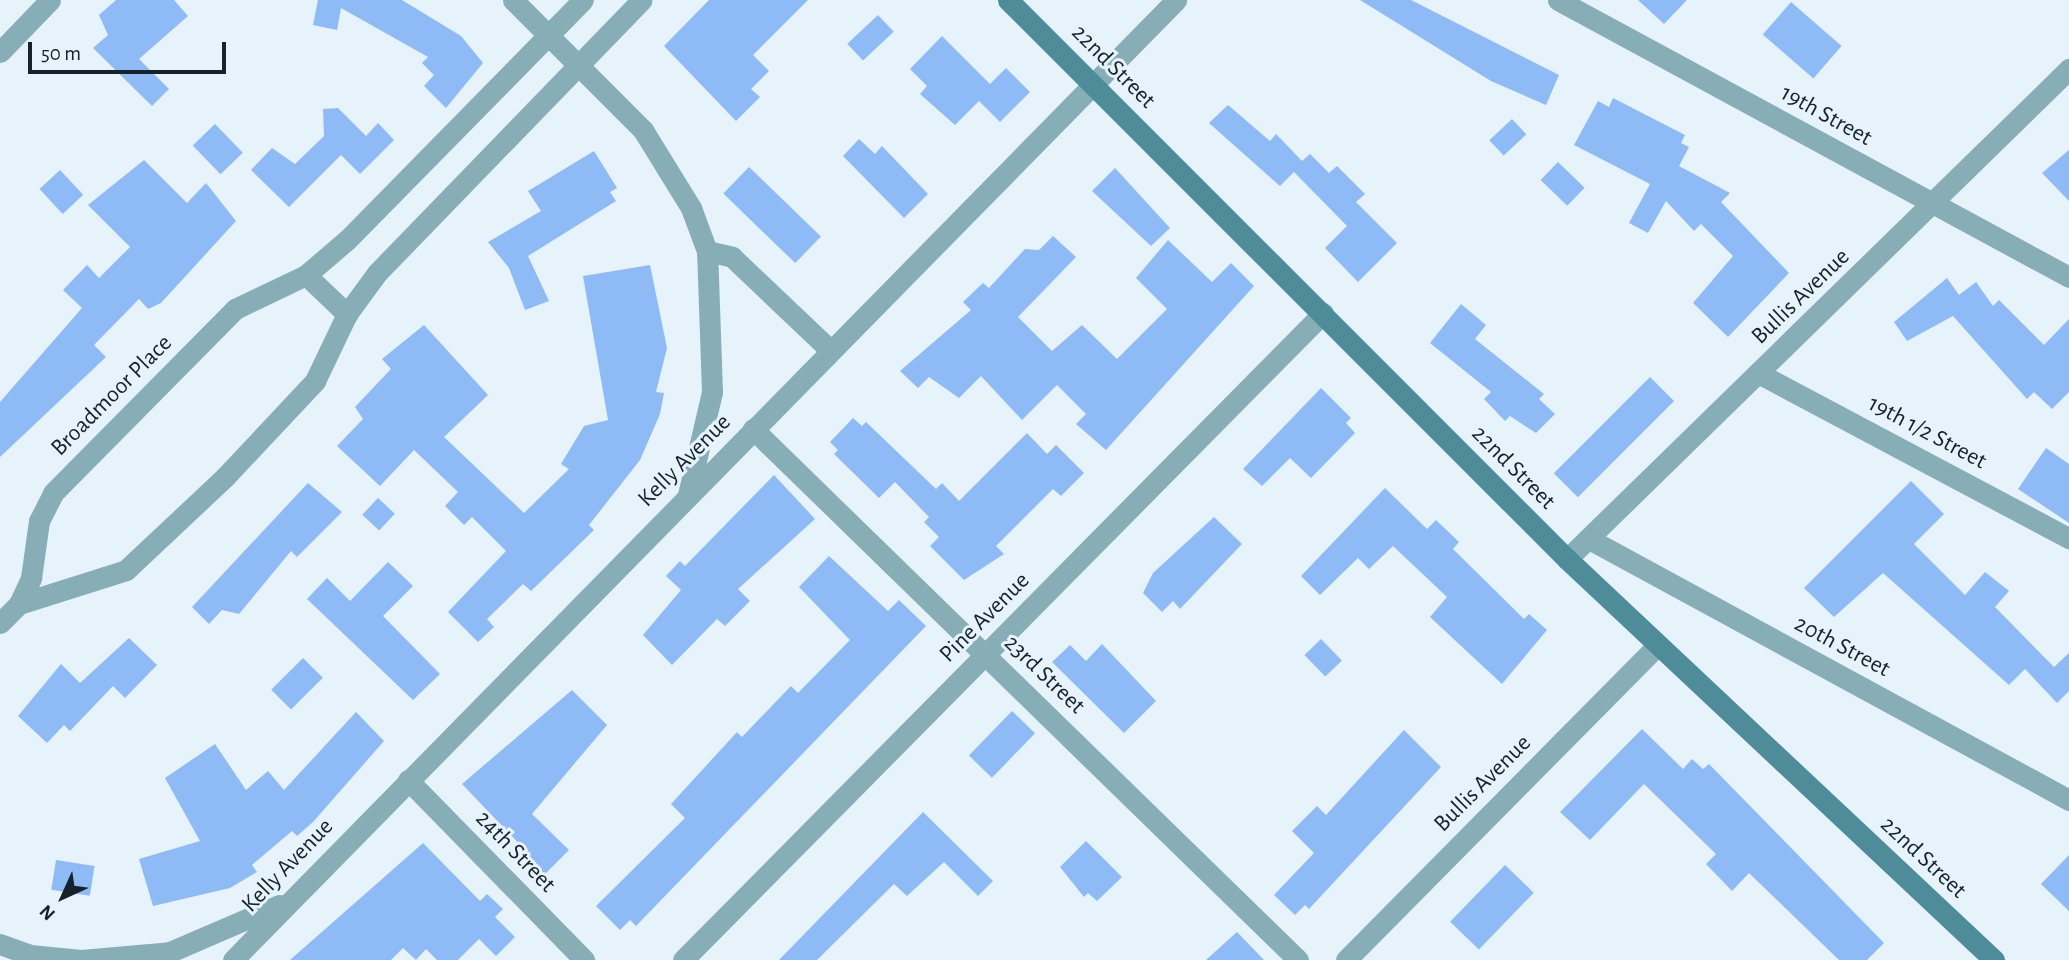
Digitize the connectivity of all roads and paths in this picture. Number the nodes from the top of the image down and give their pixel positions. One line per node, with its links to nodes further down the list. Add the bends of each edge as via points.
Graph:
1 (50, 0): 9 (street)
2 (513, 0): 8 (street)
3 (583, 0): 8 (street, Broadmoor Place)
4 (642, 0): 10 (street, Broadmoor Place)
5 (1008, 0): 12 (street, 22nd Street)
6 (1176, 0): 12 (street, Kelly Avenue)
7 (1558, 0): 13 (street, 19th Street)
8 (549, 34): 10 (street); 15 (street, Broadmoor Place)
9 (0, 52)
10 (579, 64): 14 (street, via 643,130 691,208); 18 (street, Broadmoor Place, via 377,273)
11 (2069, 69): 13 (street, Bullis Avenue)
12 (1093, 84): 17 (street, 22nd Street); 19 (street, Kelly Avenue)
13 (1933, 204): 16 (street, 19th Street); 20 (street, Bullis Avenue)
14 (707, 251): 19 (street, via 732,257); 22 (street, via 712,392)
15 (306, 275): 18 (street); 26 (street, Broadmoor Place, via 235,309 52,493 39,521 31,578)
16 (2069, 277)
17 (1323, 313): 25 (street, 22nd Street); 29 (street, Pine Avenue)
18 (347, 314): 26 (street, Broadmoor Place, via 315,381 126,570)
19 (830, 350): 21 (street, Kelly Avenue)
20 (1760, 374): 23 (street, 19th 1/2 Street); 24 (street, Bullis Avenue)
21 (753, 429): 22 (street, Kelly Avenue); 29 (street, 23rd Street)
22 (688, 495): 30 (street, Kelly Avenue)
23 (2069, 538)
24 (1591, 540): 25 (street, Bullis Avenue); 31 (street, 20th Street)
25 (1567, 559): 28 (street, 22nd Street)
26 (19, 604): 27 (street, Broadmoor Place)
27 (0, 623)
28 (1657, 646): 39 (street, Bullis Avenue); 40 (street, 22nd Street)
29 (986, 655): 37 (street, Pine Avenue); 38 (street, 23rd Street)
30 (408, 780): 32 (street, Kelly Avenue); 36 (street, 24th Street)
31 (2069, 800)
32 (296, 897): 34 (street, via 170,952 81,960); 35 (street, Kelly Avenue)
33 (0, 944): 34 (street)
34 (32, 958)
35 (233, 960)
36 (584, 960)
37 (683, 960)
38 (1298, 960)
39 (1346, 960)
40 (1994, 960)

